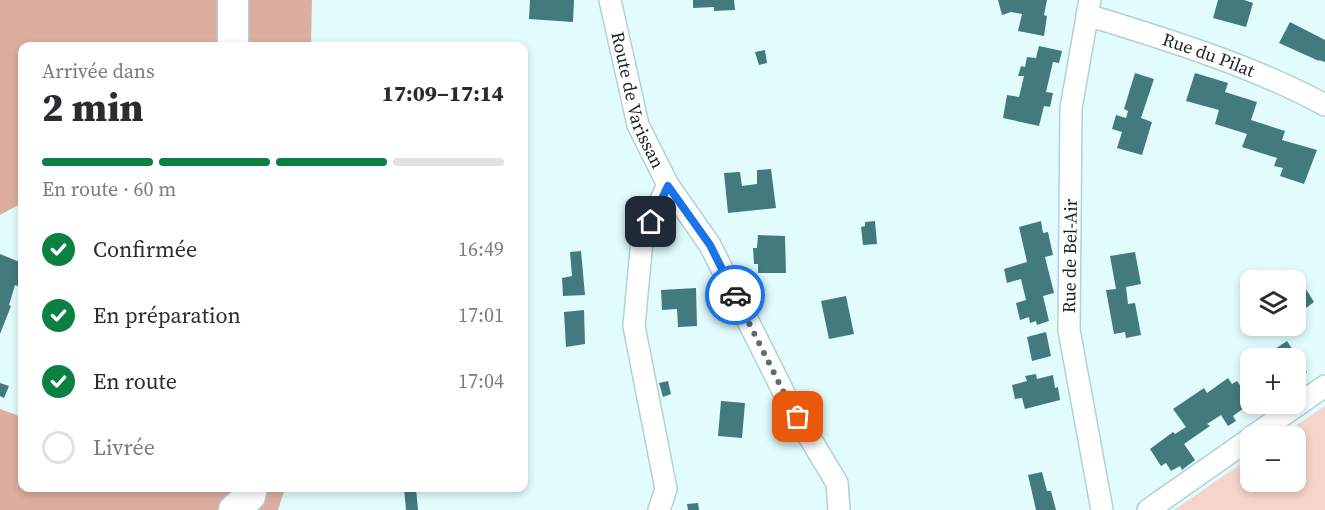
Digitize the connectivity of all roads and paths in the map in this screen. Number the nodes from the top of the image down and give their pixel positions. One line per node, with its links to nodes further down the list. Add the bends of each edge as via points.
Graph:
1 (232, 0): 4 (main road)
2 (610, 0): 6 (street, Route de Varissan, via 638,125)
3 (1088, 8): 5 (street, Rue du Pilat, via 1288,85); 14 (street, Rue de Bel-Air, via 1071,108 1069,330)
4 (233, 42)
5 (1325, 105)
6 (668, 186): 12 (street, via 642,240 634,326 666,489); 13 (street, Route de Varissan, via 710,245 789,403 837,483)
7 (1325, 386): 8 (street)
8 (1268, 426)
9 (1240, 445): 15 (street)
10 (251, 492): 11 (main road)
11 (234, 510)
12 (659, 510)
13 (838, 510)
14 (1102, 510)
15 (1148, 510)

